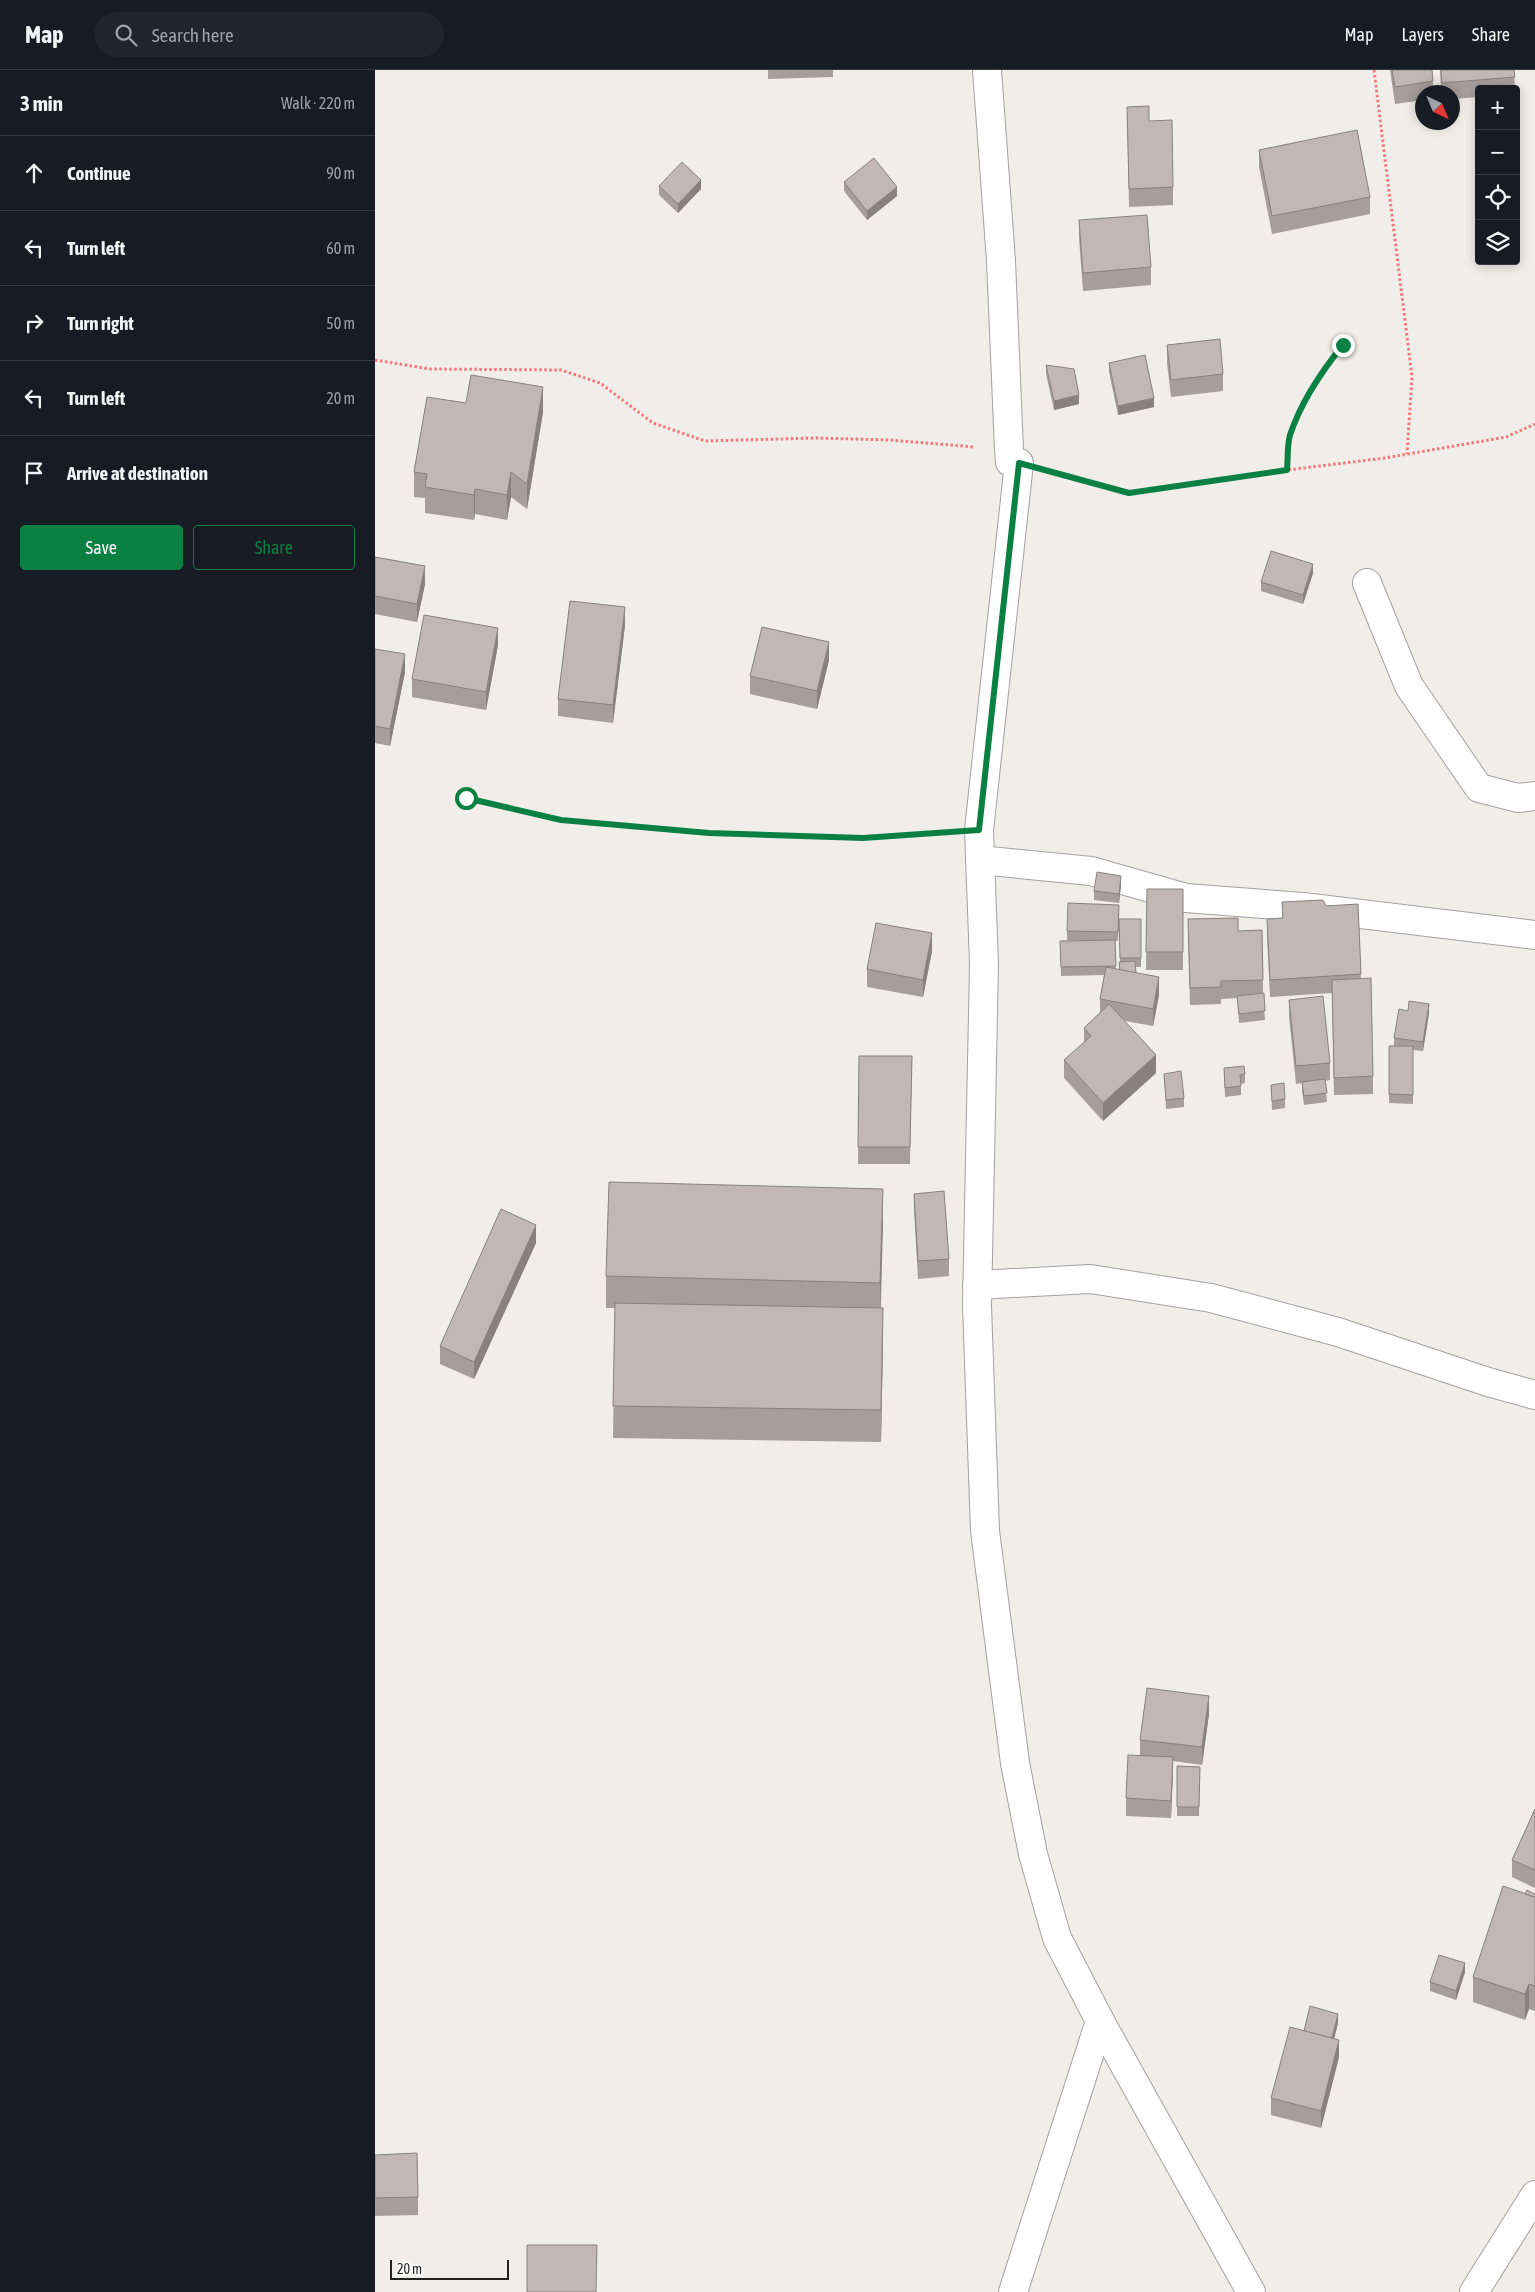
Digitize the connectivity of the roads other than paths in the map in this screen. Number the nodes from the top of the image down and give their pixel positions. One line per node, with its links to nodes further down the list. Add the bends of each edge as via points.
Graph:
1 (987, 70): 4 (street, via 1014,456 979,830)
2 (1367, 583): 3 (street, via 1409,686 1479,788 1517,798)
3 (1535, 796)
4 (980, 860): 5 (street, via 1091,871 1186,898 1303,907); 6 (street, via 984,964)
5 (1535, 935)
6 (977, 1285): 7 (street, via 1089,1279 1211,1298 1337,1332); 8 (street, via 985,1531 1015,1763 1033,1854 1057,1938)
7 (1535, 1395)
8 (1100, 2022): 10 (street); 11 (street)
9 (1535, 2195): 12 (street)
10 (1013, 2292)
11 (1251, 2292)
12 (1474, 2292)

